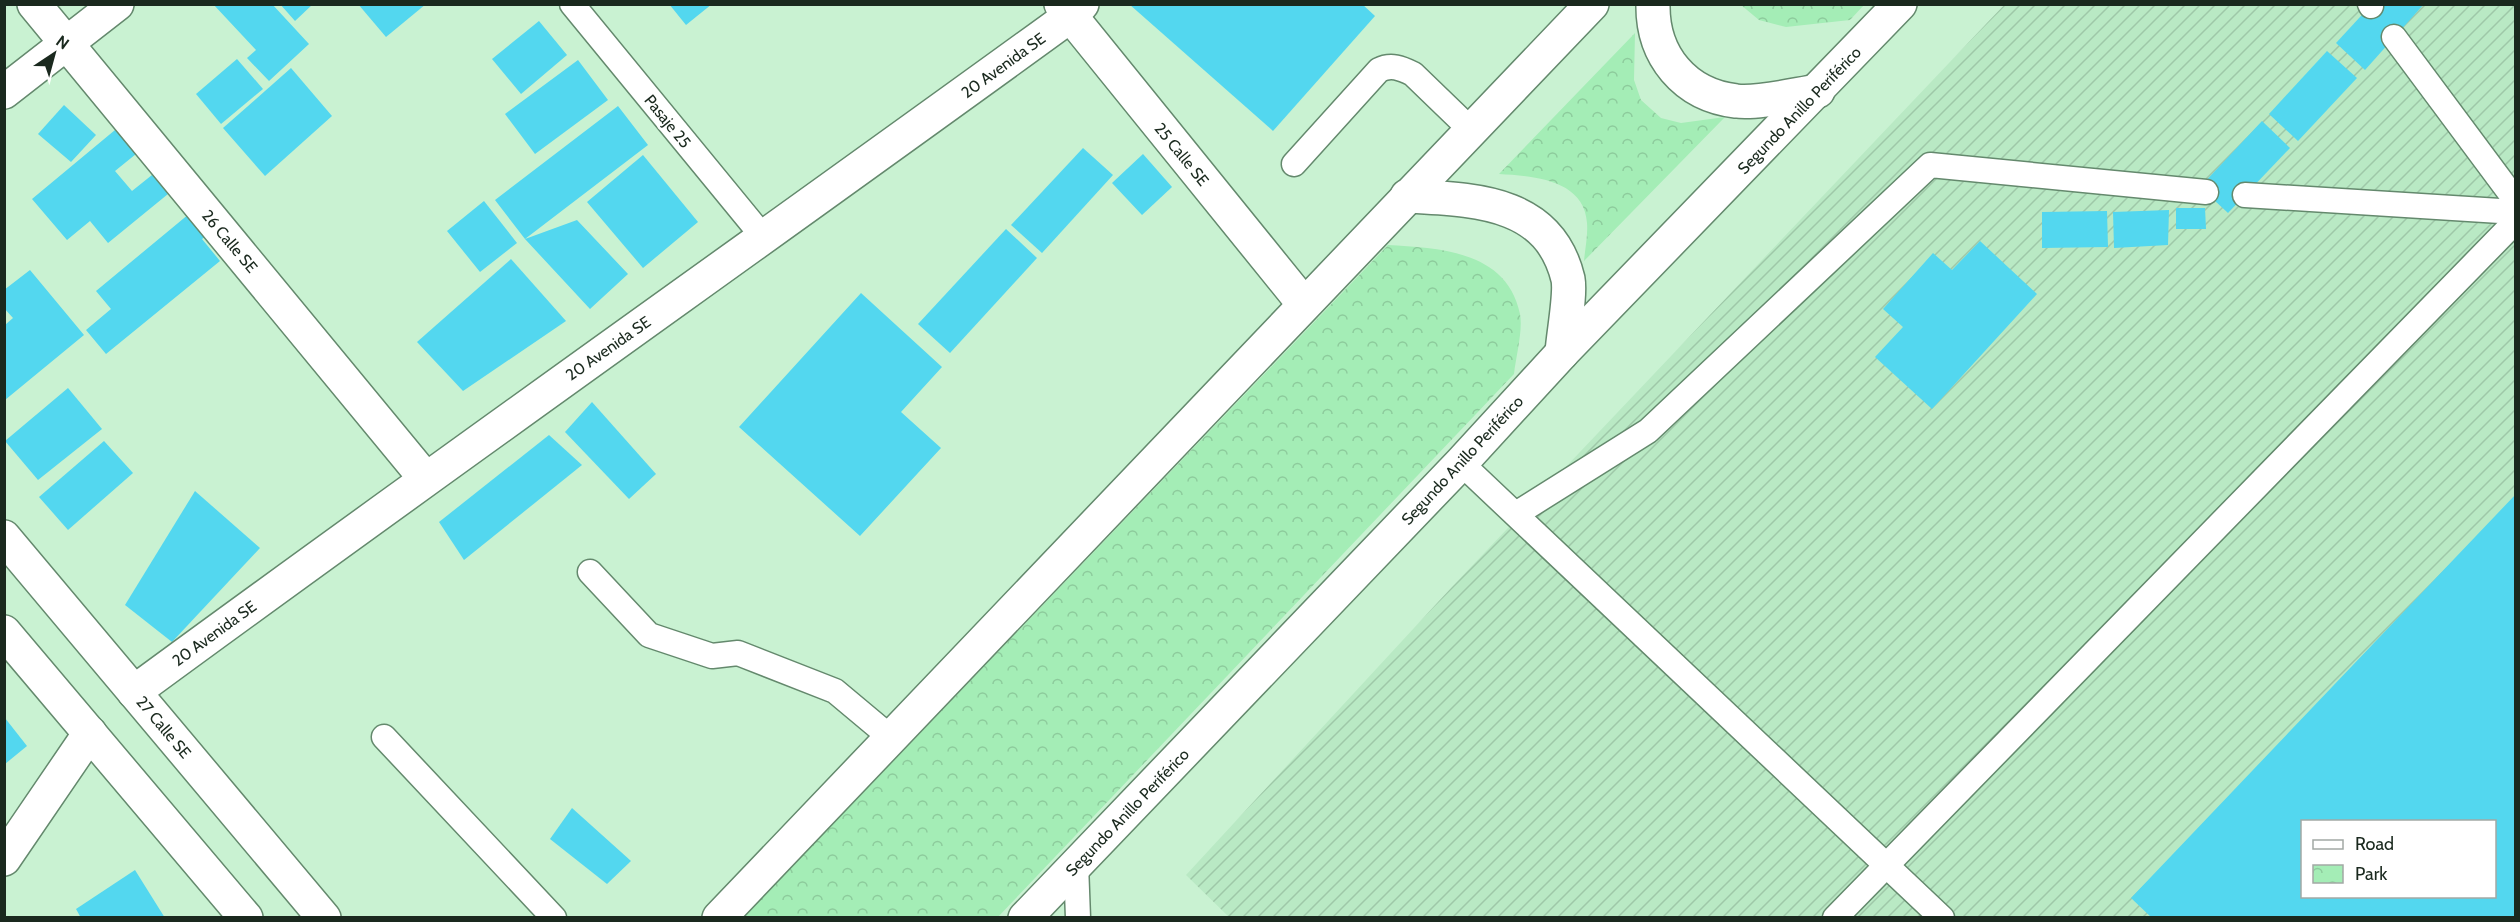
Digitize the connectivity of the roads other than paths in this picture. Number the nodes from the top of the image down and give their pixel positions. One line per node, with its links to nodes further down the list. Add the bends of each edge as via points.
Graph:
1 (34, 4): 9 (main road, 26 Calle SE)
2 (117, 4): 9 (main road)
3 (572, 4): 20 (lane, Pasaje 25)
4 (1592, 4): 12 (main road)
5 (1653, 4): 10 (main road, via 1653,25 1666,60 1701,93 1738,102)
6 (1900, 4): 10 (main road, Segundo Anillo Periférico)
7 (1071, 8): 20 (main road, 20 Avenida SE); 21 (main road, 25 Calle SE)
8 (2394, 37): 17 (lane)
9 (67, 44): 11 (main road); 24 (main road, 26 Calle SE)
10 (1818, 91): 22 (main road, Segundo Anillo Periférico)
11 (4, 92)
12 (1471, 130): 13 (lane, via 1413,74 1386,66); 16 (main road)
13 (1294, 164)
14 (2206, 192): 25 (lane, via 1930,165 1648,431)
15 (2245, 195): 18 (lane)
16 (1407, 196): 21 (main road); 22 (main road, via 1478,200 1522,214 1554,242 1568,281)
17 (2516, 201)
18 (2516, 212)
19 (2516, 220): 35 (lane)
20 (764, 238): 24 (main road, 20 Avenida SE)
21 (1303, 303): 32 (main road)
22 (1562, 353): 23 (main road, Segundo Anillo Periférico)
23 (1461, 463): 25 (lane); 34 (main road, Segundo Anillo Periférico)
24 (425, 478): 29 (main road, 20 Avenida SE)
25 (1516, 514): 35 (lane)
26 (4, 537): 29 (main road, 27 Calle SE)
27 (590, 572): 32 (lane, via 649,635 712,656 738,653 835,691)
28 (4, 633): 30 (main road)
29 (134, 692): 37 (main road, 27 Calle SE)
30 (90, 733): 33 (main road); 36 (main road)
31 (384, 737): 38 (lane)
32 (891, 737): 39 (main road)
33 (4, 859)
34 (1076, 864): 40 (main road, Segundo Anillo Periférico); 41 (lane)
35 (1886, 864): 42 (lane); 43 (lane)
36 (246, 918)
37 (324, 918)
38 (554, 918)
39 (719, 918)
40 (1026, 918)
41 (1078, 918)
42 (1835, 918)
43 (1942, 918)

